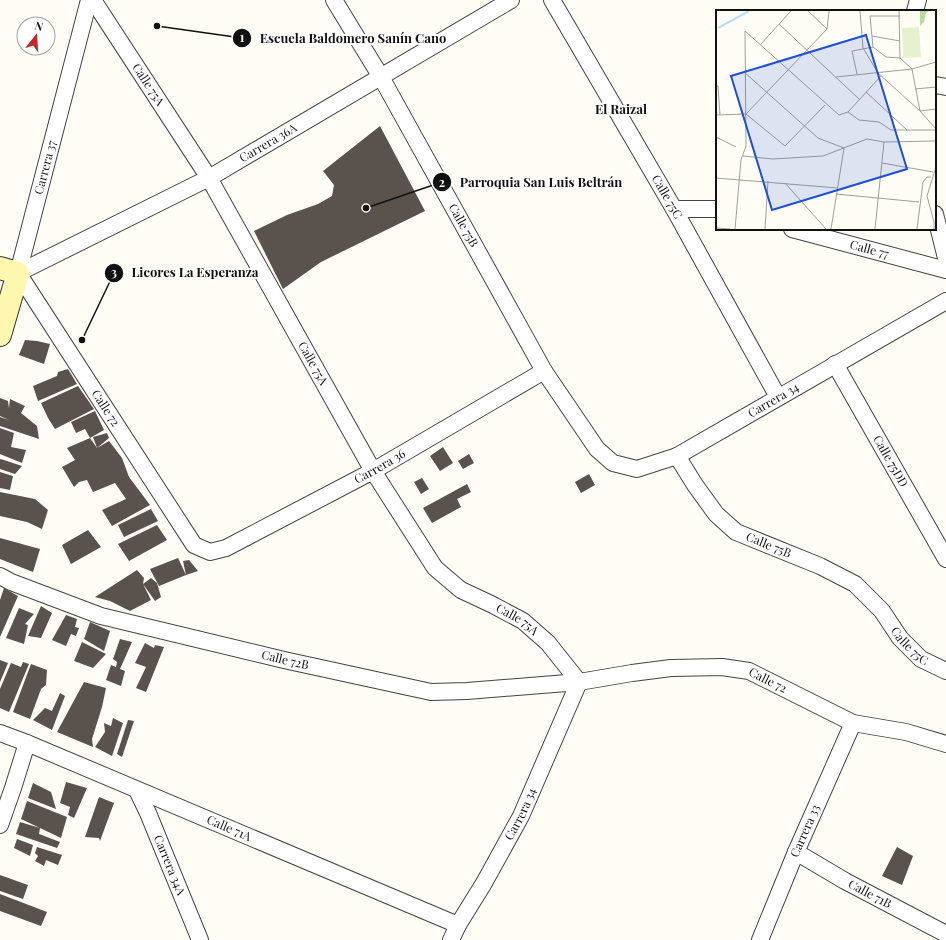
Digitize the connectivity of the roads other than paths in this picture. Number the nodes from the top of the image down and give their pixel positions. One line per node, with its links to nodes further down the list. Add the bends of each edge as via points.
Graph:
1 (89, 0): 19 (street, Carrera 37, via 66,86)
2 (93, 0): 11 (street, Calle 75A)
3 (334, 0): 8 (street, Calle 75B)
4 (511, 0): 8 (street, Carrera 36A)
5 (552, 0): 13 (street, Calle 75C)
6 (918, 0): 7 (street)
7 (916, 10)
8 (381, 77): 11 (street, Carrera 36A); 23 (street, Calle 75B)
9 (936, 85): 10 (street)
10 (946, 87)
11 (209, 178): 19 (street, Carrera 36A); 27 (street, Calle 75A)
12 (716, 209): 13 (street)
13 (674, 210): 24 (street, Calle 75C)
14 (936, 218): 17 (street)
15 (799, 230): 16 (street, Calle 77)
16 (812, 232): 18 (street, Calle 77)
17 (946, 258)
18 (946, 270)
19 (9, 271): 21 (street, Carrera 37); 28 (street, Calle 72, via 194,545)
20 (946, 301): 22 (street, Carrera 34)
21 (0, 335)
22 (835, 364): 24 (street, Carrera 34); 29 (street, Calle 75DD)
23 (544, 371): 25 (street, Calle 75B); 27 (street, Carrera 36)
24 (778, 397): 26 (street, Carrera 34)
25 (597, 449): 26 (street, Carrera 34, via 613,463 638,469)
26 (677, 456): 31 (street, Calle 75B, via 716,514 736,532 820,566 855,584)
27 (373, 471): 28 (street, Carrera 36, via 226,548); 33 (street, Calle 75A, via 435,568 461,590 523,621 548,643)
28 (210, 552)
29 (946, 559)
30 (0, 576): 33 (street, Calle 72B, via 101,616 431,692)
31 (882, 611): 32 (street, Calle 75C, via 900,638 921,659)
32 (946, 671)
33 (579, 682): 34 (street, Calle 72, via 671,668 722,667 749,671); 41 (street, Carrera 34, via 521,816)
34 (853, 724): 37 (street, Calle 72, via 906,732); 40 (street, Carrera 33)
35 (0, 733): 36 (street, Calle 71A)
36 (27, 743): 38 (street, Calle 71A); 39 (street)
37 (946, 744)
38 (137, 790): 41 (street, Calle 71A); 43 (street, Carrera 34A)
39 (0, 825)
40 (796, 852): 42 (street, Calle 71B); 45 (street, Carrera 33)
41 (458, 925): 44 (street, Carrera 34)
42 (946, 934)
43 (200, 940)
44 (451, 940)
45 (760, 940)

